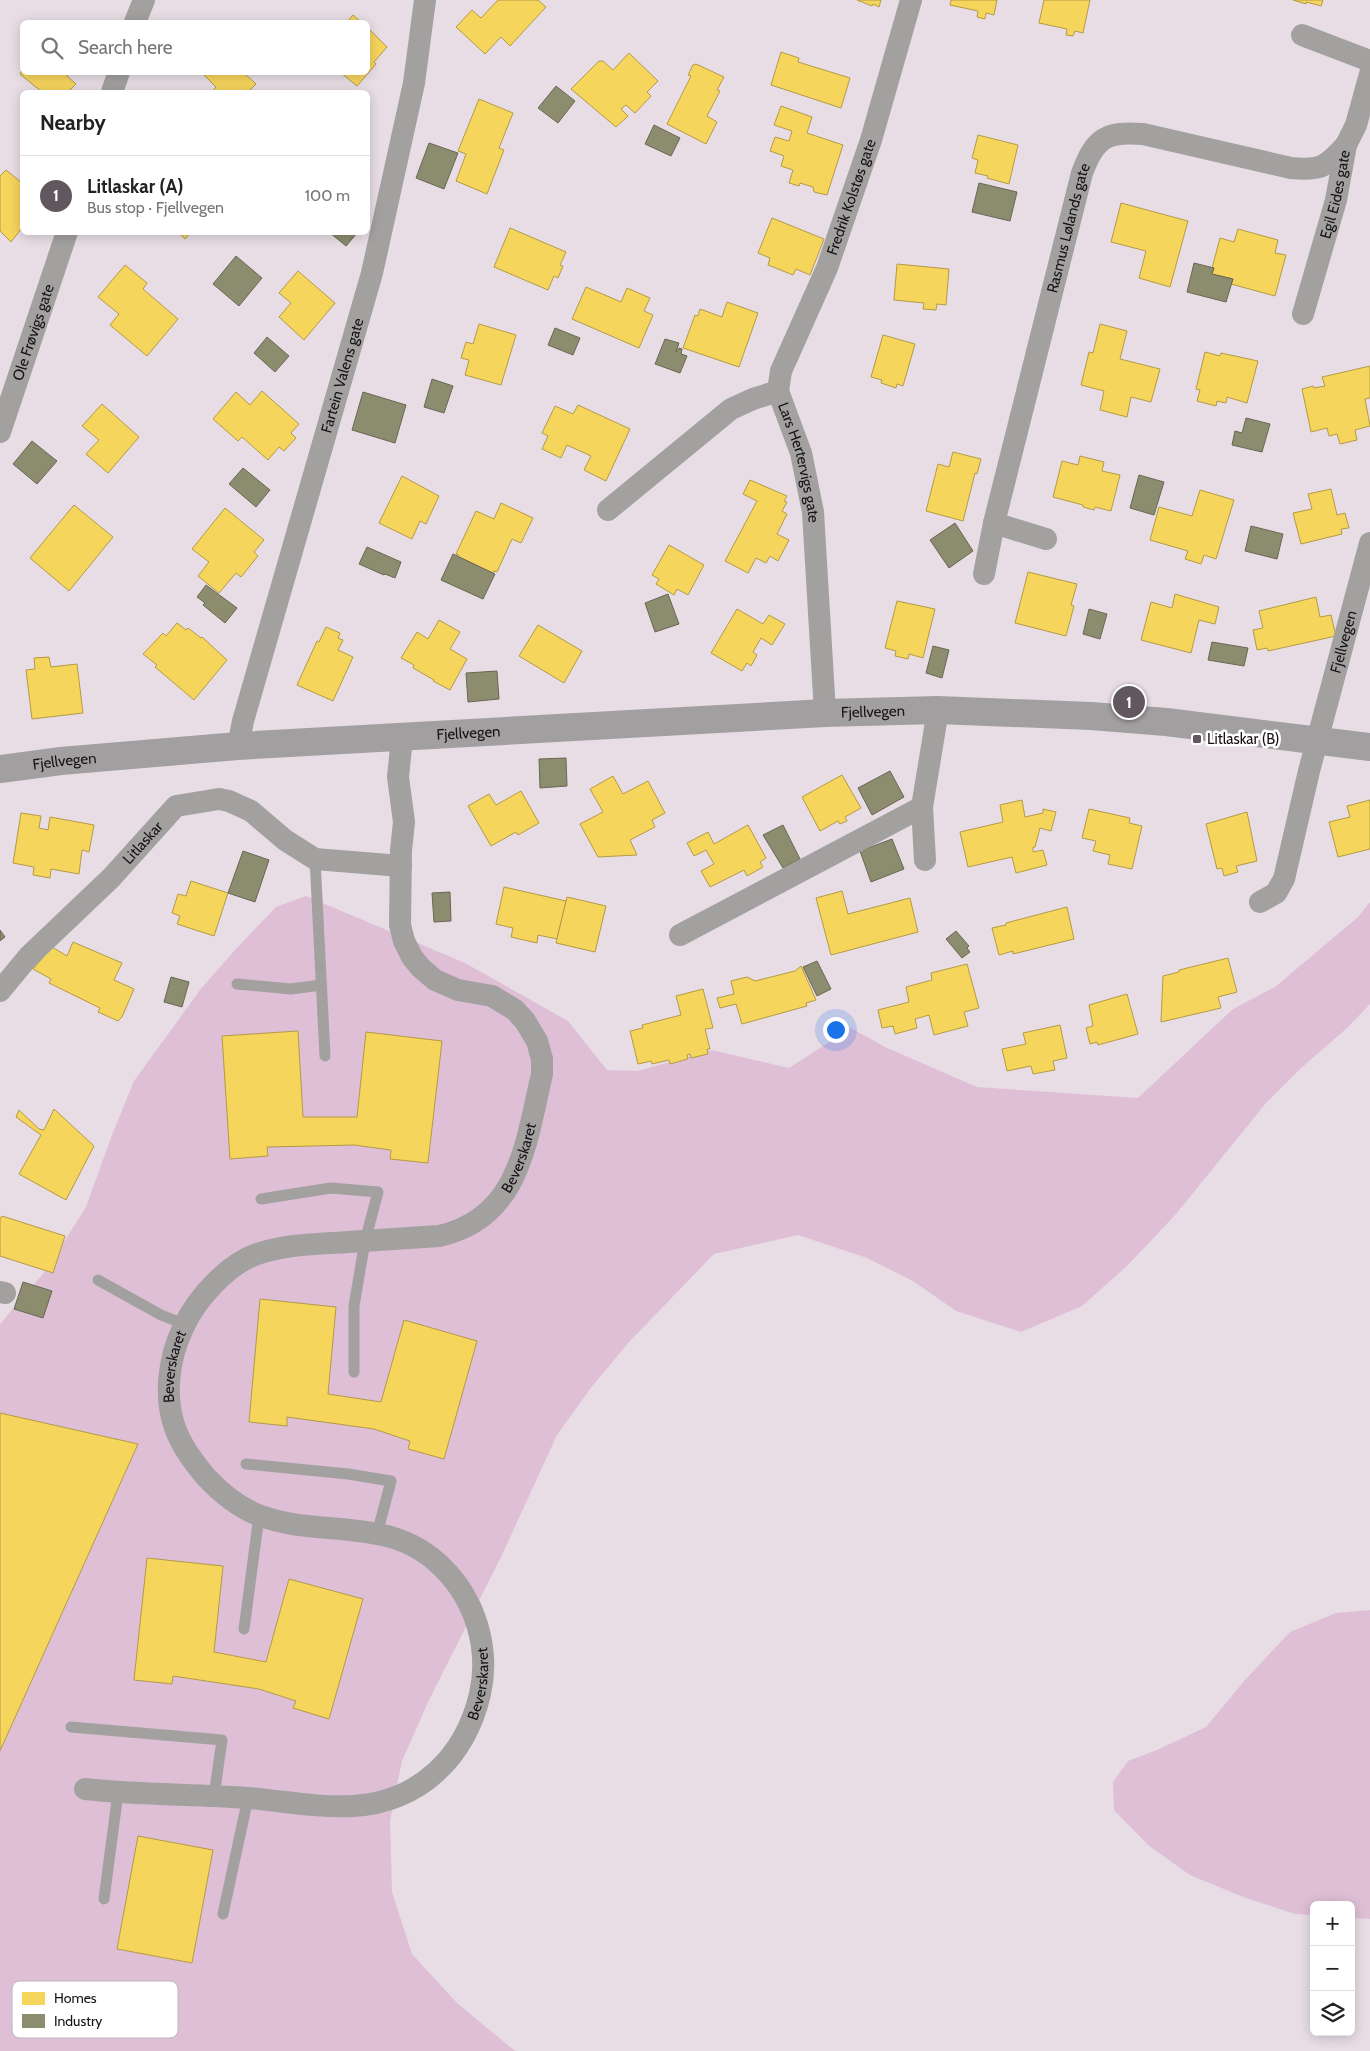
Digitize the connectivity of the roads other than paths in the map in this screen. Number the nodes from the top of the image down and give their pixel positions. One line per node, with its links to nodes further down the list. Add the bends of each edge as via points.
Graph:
1 (144, 0): 4 (street)
2 (425, 0): 23 (street, Fartein Valens gate, via 414,83 372,273)
3 (911, 0): 12 (street, Fredrik Kolstøs gate, via 859,176 827,268 781,371)
4 (136, 20)
5 (1302, 35): 6 (street)
6 (1370, 72): 9 (street, Egil Eides gate, via 1356,125)
7 (117, 75): 8 (street)
8 (113, 90)
9 (1346, 144): 11 (street, Egil Eides gate, via 1336,200); 15 (street, Rasmus Lølands gate, via 1331,161 1312,170 1136,133 1122,132 1104,138 1090,152)
10 (66, 235): 13 (street, Ole Frøvigs gate)
11 (1303, 314)
12 (778, 391): 14 (street, Lars Hertervigs gate, via 731,409); 20 (street, Lars Hertervigs gate, via 801,453 813,512)
13 (0, 432)
14 (608, 510)
15 (994, 523): 16 (street); 18 (street, Rasmus Lølands gate)
16 (1046, 539)
17 (1370, 543): 22 (street, Fjellvegen)
18 (984, 574)
19 (938, 710): 20 (main road, Fjellvegen); 22 (main road, Fjellvegen, via 1166,722); 26 (street)
20 (825, 713): 21 (main road, Fjellvegen)
21 (402, 738): 23 (main road, Fjellvegen); 29 (street, Beverskaret, via 398,777 404,822)
22 (1316, 740): 24 (main road, Fjellvegen); 30 (street, Fjellvegen, via 1284,880 1276,893)
23 (238, 746): 25 (main road, Fjellvegen)
24 (1370, 747)
25 (0, 769)
26 (922, 807): 28 (street); 31 (street)
27 (315, 859): 29 (street); 33 (lane); 34 (street, Litlaskar, via 285,840 251,811 234,803 219,799 176,806 111,878 29,956)
28 (925, 860)
29 (401, 866): 37 (street, Beverskaret, via 400,925 412,957 435,980 458,990 492,996 515,1010 537,1041 542,1074 521,1160 492,1210 455,1233)
30 (1260, 902)
31 (680, 935)
32 (238, 984): 33 (lane, via 292,989)
33 (321, 985): 35 (lane)
34 (0, 991)
35 (325, 1056)
36 (261, 1199): 37 (lane, via 331,1188 378,1192)
37 (366, 1241): 39 (street, Beverskaret, via 298,1245 255,1255 226,1271); 40 (lane, via 354,1306)
38 (98, 1280): 39 (lane)
39 (184, 1324): 42 (street, Beverskaret, via 170,1370 172,1422 196,1466 236,1504)
40 (354, 1372)
41 (246, 1464): 43 (lane, via 391,1481)
42 (259, 1516): 43 (street, Beverskaret); 44 (lane)
43 (377, 1534): 49 (street, Beverskaret, via 411,1544 428,1555 444,1568 468,1602 483,1645 484,1664 479,1698 470,1724 450,1758 434,1775 399,1796 378,1803 327,1806)
44 (244, 1629)
45 (71, 1727): 48 (lane, via 222,1740)
46 (85, 1789): 47 (street, Beverskaret)
47 (118, 1793): 48 (street, Beverskaret); 50 (lane)
48 (214, 1796): 49 (street, Beverskaret)
49 (248, 1798): 51 (lane)
50 (104, 1899)
51 (223, 1914)

